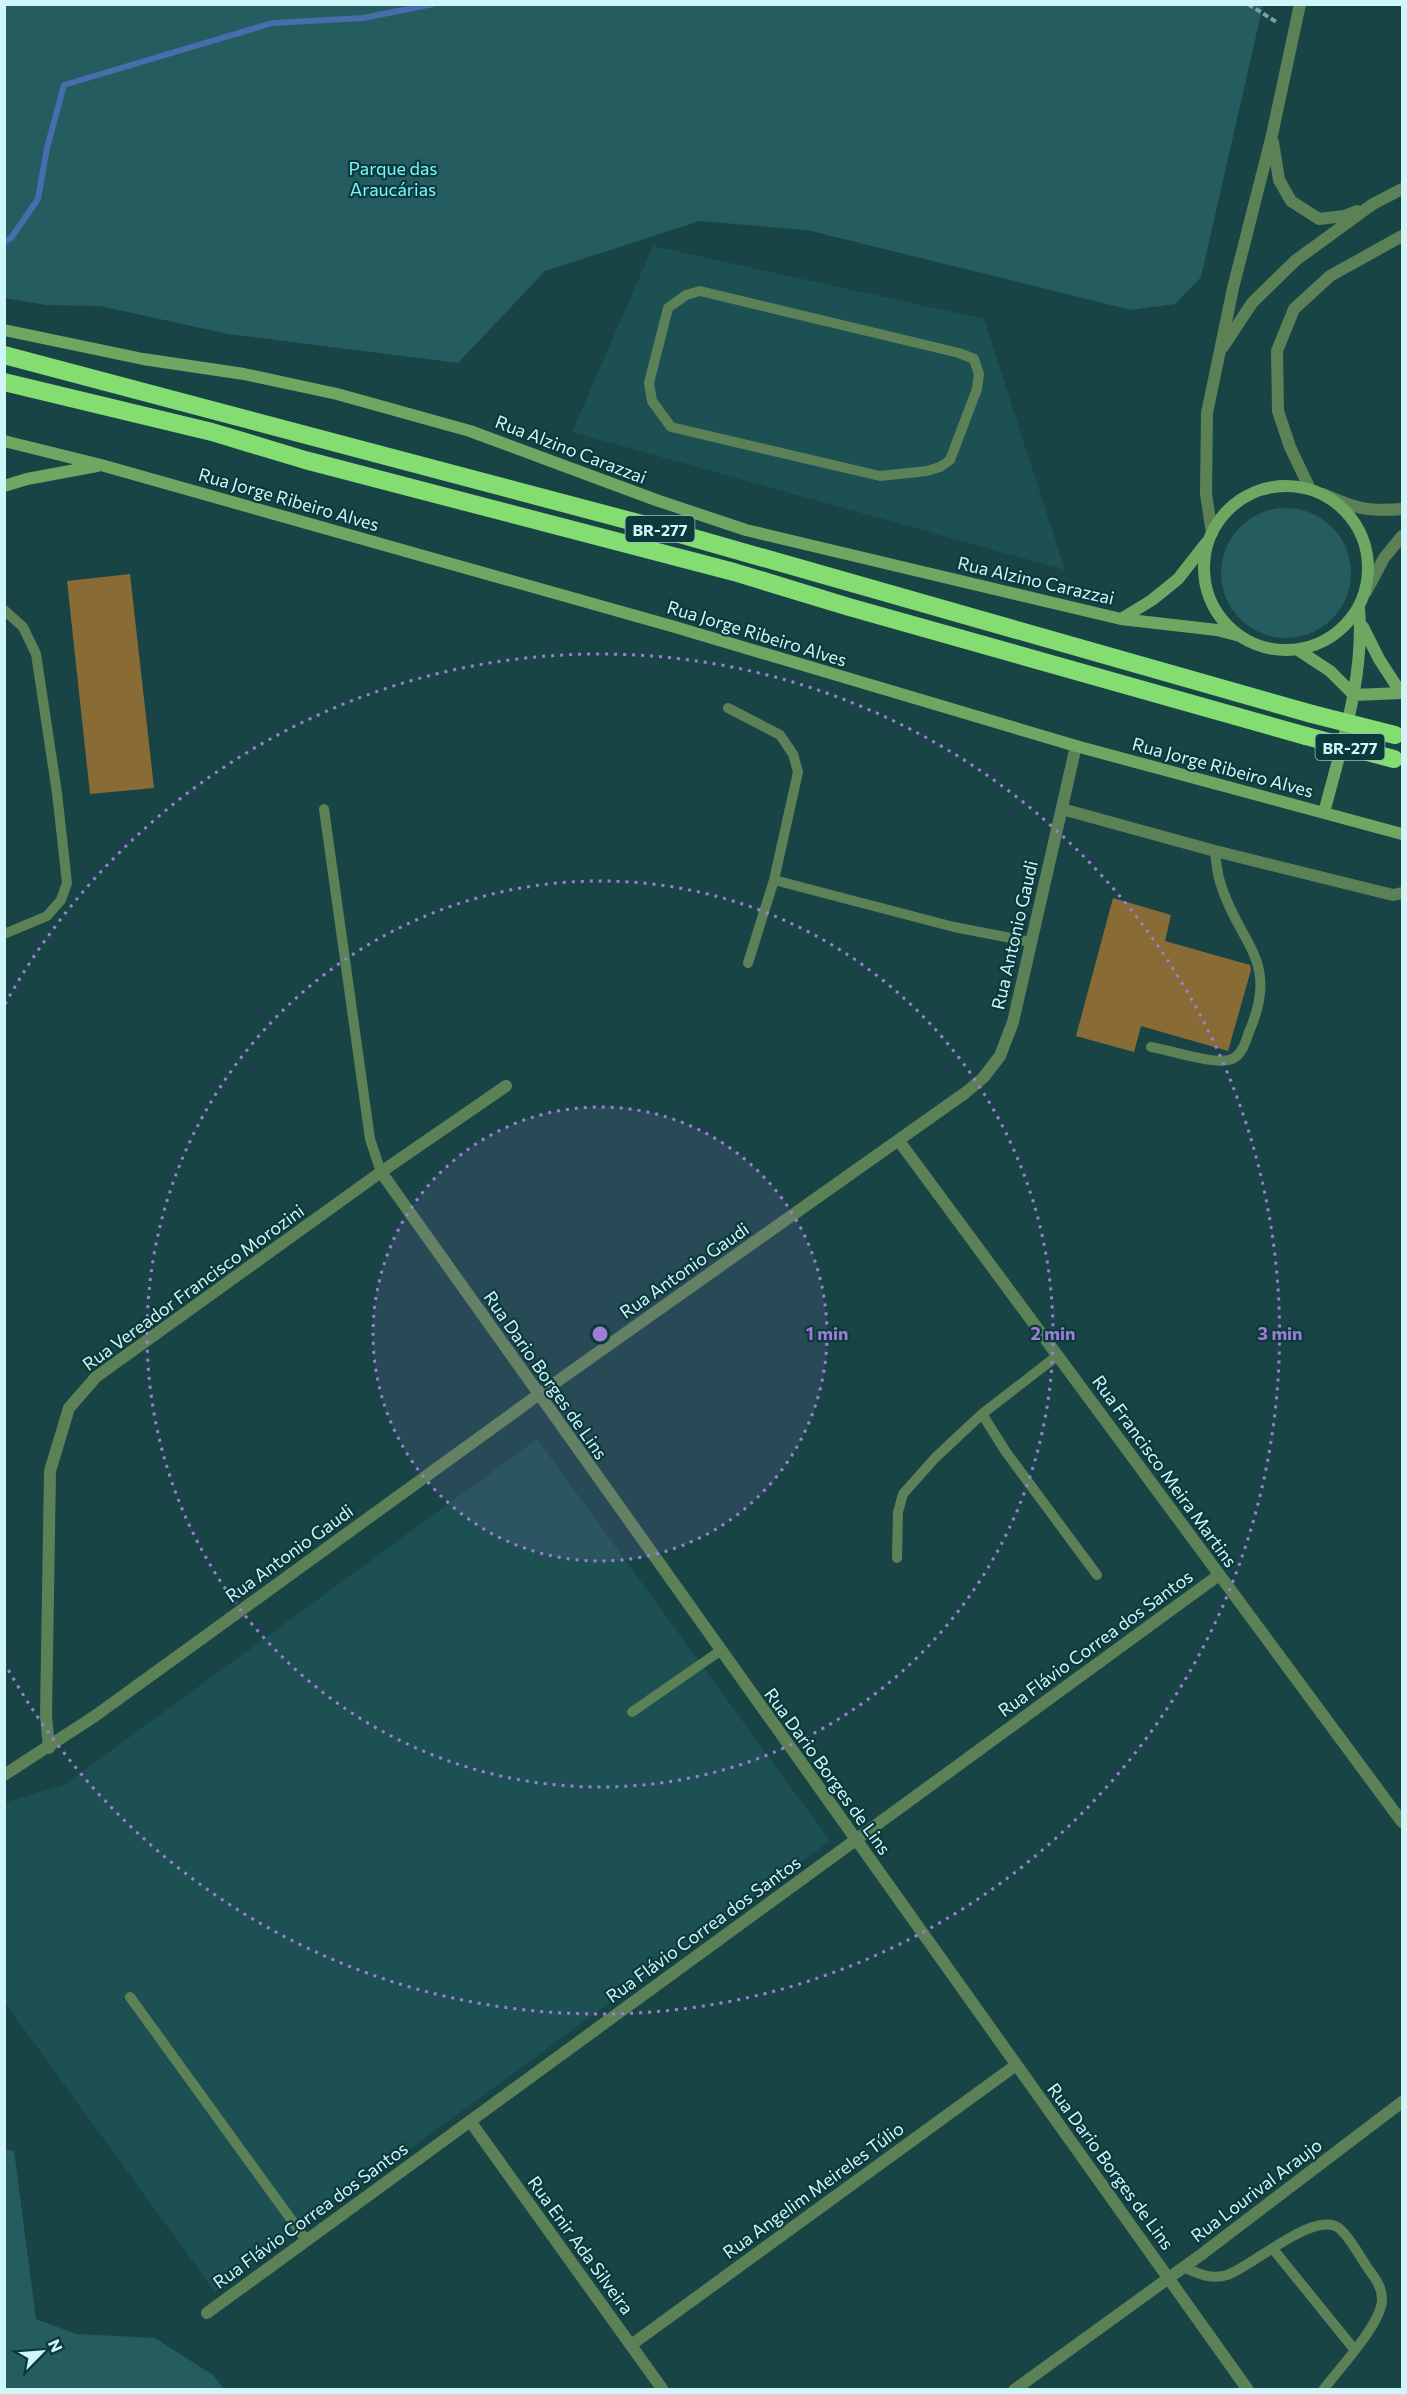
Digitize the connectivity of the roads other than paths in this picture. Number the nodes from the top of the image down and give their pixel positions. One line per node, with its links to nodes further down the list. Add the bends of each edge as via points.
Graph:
1 (1300, 4): 2 (street)
2 (1272, 135): 4 (street, via 1279,180 1291,201 1319,219 1344,216); 8 (street)
3 (1402, 189): 4 (street)
4 (1373, 204): 8 (street, via 1296,260 1252,303)
5 (1402, 236): 14 (street, via 1322,282 1294,309 1277,351 1278,411)
6 (668, 308): 6 (lane, via 649,383 652,401 671,427 880,476 927,471 950,460 977,389 979,374 974,359 700,291 686,295)
7 (4, 330): 22 (main road, Rua Alzino Carazzai, via 337,394 470,431 746,530)
8 (1220, 352): 18 (street, via 1207,413)
9 (4, 355): 29 (highway, BR-277, bridge, via 676,533)
10 (4, 382): 31 (highway, BR-277, bridge, via 212,432 734,572)
11 (4, 441): 12 (main road, Rua Jorge Ribeiro Alves)
12 (101, 465): 13 (main road); 30 (main road, Rua Jorge Ribeiro Alves, via 675,627)
13 (4, 486)
14 (1310, 489): 15 (main road); 18 (main road, via 1287,485 1263,488 1242,498 1224,513)
15 (1323, 494): 16 (street, via 1356,508); 19 (main road, via 1346,511 1362,535 1369,563)
16 (1402, 509)
17 (1402, 536): 19 (street, via 1384,558)
18 (1210, 537): 22 (main road, Rua Alzino Carazzai, via 1178,579); 24 (main road, via 1204,568 1208,594 1221,618)
19 (1366, 592): 20 (main road)
20 (1359, 608): 23 (main road); 25 (main road, via 1344,628 1323,643)
21 (4, 610): 39 (lane, via 23,627 36,654 67,883 61,900 47,916)
22 (1121, 619): 24 (main road, Rua Alzino Carazzai)
23 (1360, 622): 26 (main road); 27 (main road, via 1362,635)
24 (1240, 636): 25 (main road, via 1278,651)
25 (1298, 650): 27 (main road, via 1330,671)
26 (1402, 693): 27 (main road)
27 (1354, 695): 34 (main road)
28 (728, 708): 37 (lane, via 780,735 793,753 798,772)
29 (1399, 736)
30 (1076, 746): 33 (street, Rua Antonio Gaudi); 34 (main road, Rua Jorge Ribeiro Alves)
31 (1398, 760)
32 (324, 809): 45 (lane, via 368,1127)
33 (1062, 809): 36 (street); 40 (street, Rua Antonio Gaudi)
34 (1324, 813): 35 (main road, Rua Jorge Ribeiro Alves)
35 (1402, 834)
36 (1215, 851): 38 (street, via 1393,895); 42 (lane, via 1220,882 1258,967 1262,988 1257,1016 1242,1050 1233,1059 1219,1061)
37 (774, 880): 40 (lane, via 954,927); 41 (lane)
38 (1402, 893)
39 (4, 934)
40 (1031, 942): 44 (street, Rua Antonio Gaudi, via 1013,1022 1000,1056 983,1078)
41 (748, 963)
42 (1151, 1047)
43 (506, 1086): 45 (street, Rua Vereador Francisco Morozini)
44 (899, 1141): 46 (street, Rua Francisco Meira Martins); 47 (street, Rua Antonio Gaudi)
45 (381, 1172): 47 (street, Rua Dario Borges de Lins); 54 (street, Rua Vereador Francisco Morozini, via 96,1377 69,1408 50,1471 46,1716)
46 (1057, 1356): 48 (lane); 51 (street, Rua Francisco Meira Martins)
47 (538, 1395): 52 (street, Rua Dario Borges de Lins); 54 (street, Rua Antonio Gaudi)
48 (982, 1414): 49 (lane, via 903,1494 898,1512); 50 (lane)
49 (897, 1558)
50 (1097, 1575)
51 (1220, 1575): 56 (street, Rua Francisco Meira Martins); 57 (street, Rua Flávio Correa dos Santos)
52 (720, 1651): 53 (lane); 57 (street, Rua Dario Borges de Lins)
53 (632, 1712)
54 (49, 1748): 55 (street, Rua Antonio Gaudi)
55 (4, 1775)
56 (1402, 1822)
57 (855, 1840): 59 (street, Rua Dario Borges de Lins); 61 (street, Rua Flávio Correa dos Santos)
58 (130, 1996): 62 (lane)
59 (1016, 2065): 65 (street, Rua Dario Borges de Lins); 67 (street, Rua Angelim Meireles Túlio)
60 (1402, 2102): 64 (street, Rua Lourival Araujo)
61 (470, 2121): 62 (street, Rua Flávio Correa dos Santos); 67 (street, Rua Enir Ada Silveira)
62 (306, 2240): 66 (street, Rua Flávio Correa dos Santos)
63 (1273, 2249): 64 (lane, via 1226,2276 1207,2277); 68 (lane); 68 (lane, via 1318,2225 1330,2224 1340,2229 1380,2285 1382,2300 1377,2320)
64 (1183, 2267): 65 (street, Rua Lourival Araujo)
65 (1168, 2278): 69 (street, Rua Lourival Araujo); 72 (street, Rua Dario Borges de Lins)
66 (207, 2313)
67 (631, 2345): 70 (street, Rua Enir Ada Silveira)
68 (1354, 2349): 73 (lane)
69 (1029, 2384): 71 (street, Rua Lourival Araujo)
70 (663, 2390)
71 (1014, 2390)
72 (1248, 2390)
73 (1323, 2390)

